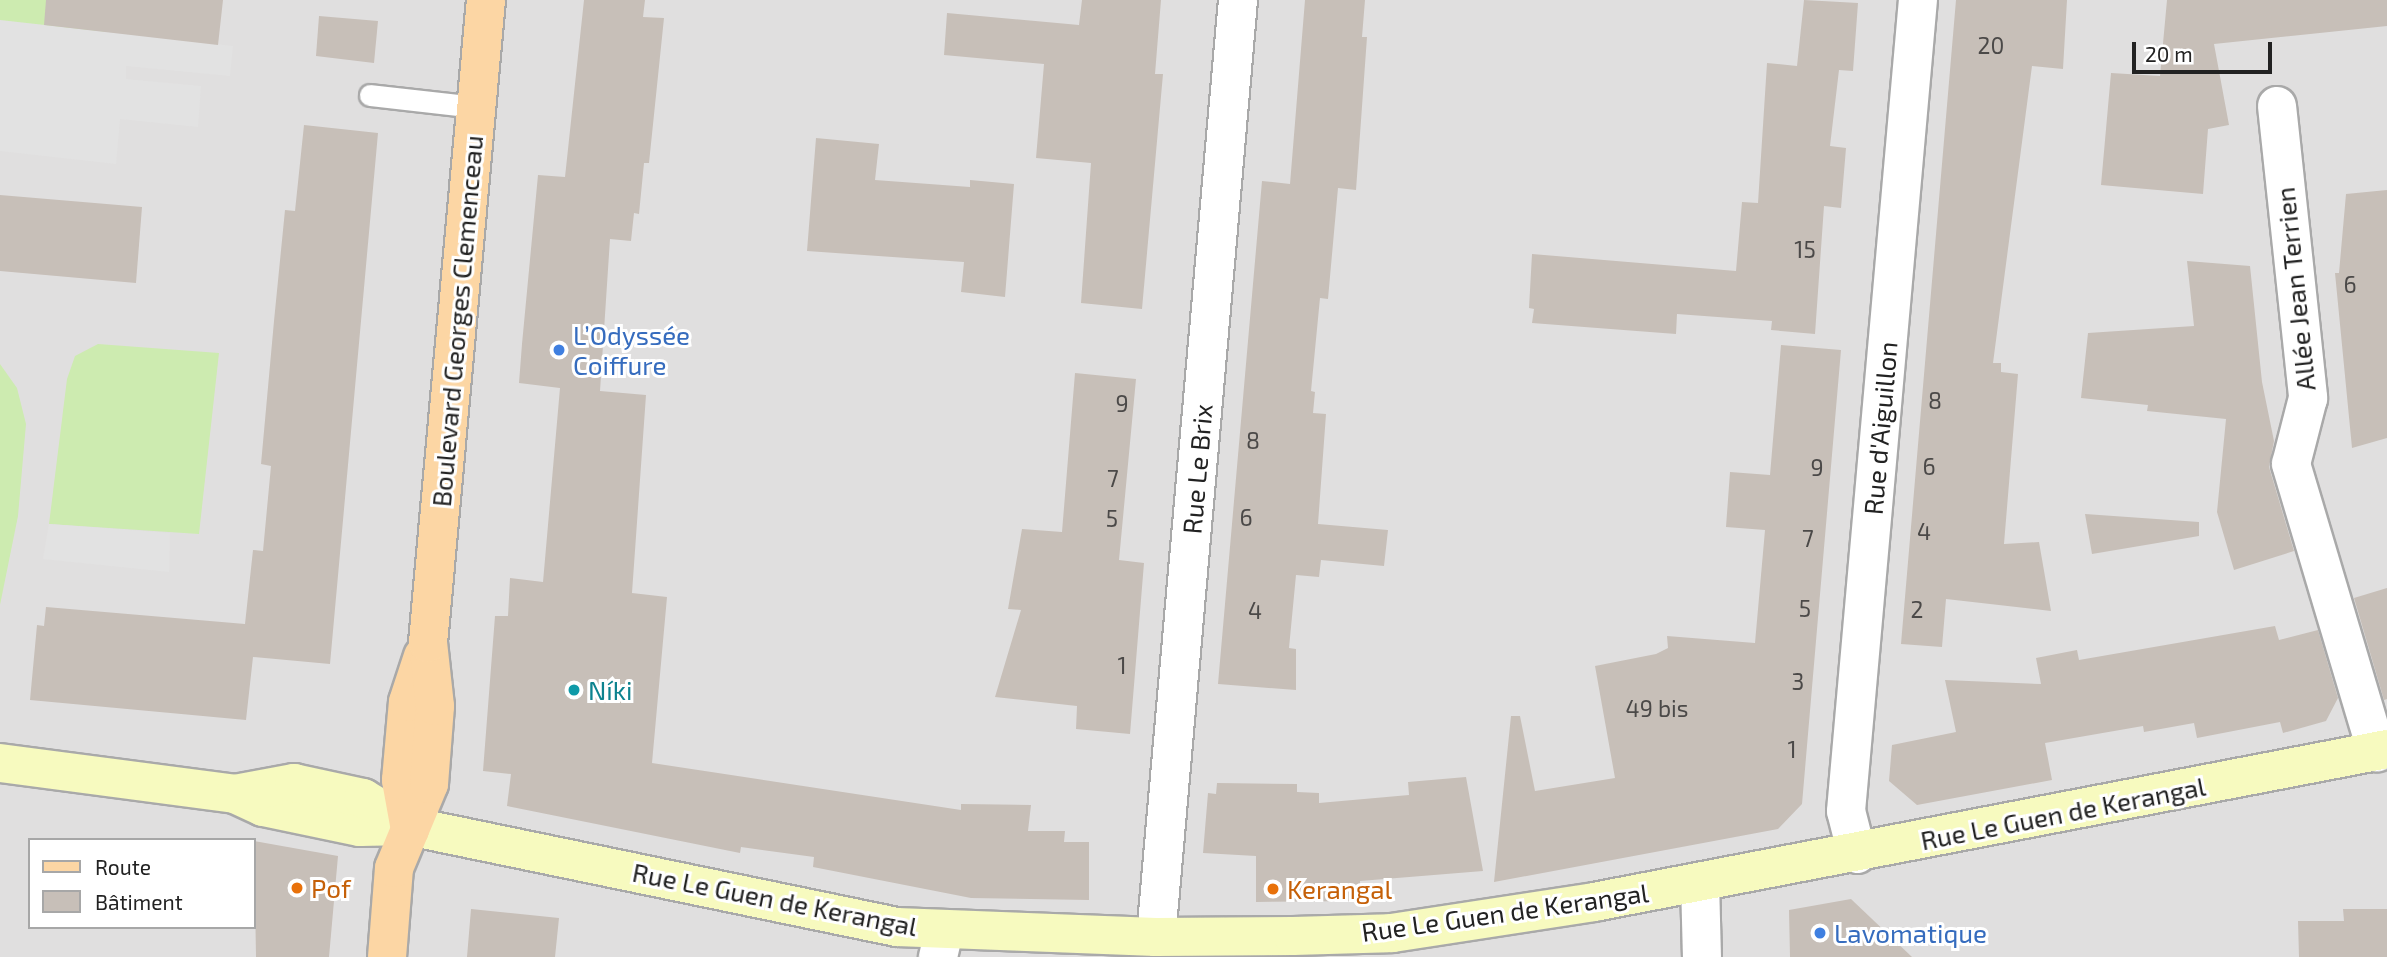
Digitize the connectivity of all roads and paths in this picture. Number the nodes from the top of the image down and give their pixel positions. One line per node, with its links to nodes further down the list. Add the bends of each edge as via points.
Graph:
1 (486, 0): 6 (main road, Boulevard Georges Clemenceau)
2 (1238, 0): 12 (street, Rue Le Brix)
3 (1918, 0): 10 (street, Rue d'Aiguillon, via 1846,811)
4 (370, 95): 6 (lane)
5 (2277, 106): 7 (street, Allée Jean Terrien, via 2308,398 2291,464)
6 (476, 107): 9 (main road, Boulevard Georges Clemenceau, via 428,643 408,702 401,780)
7 (2382, 750): 10 (street, Rue Le Guen de Kerangal)
8 (0, 763): 9 (street, Rue Le Guen de Kerangal, via 235,794 295,783 363,798)
9 (409, 826): 13 (street, Rue Le Guen de Kerangal, via 897,927); 15 (main road, Boulevard Georges Clemenceau, via 394,868); 16 (main road, Boulevard Georges Clemenceau, via 418,873)
10 (1857, 854): 11 (street, Rue Le Guen de Kerangal)
11 (1700, 883): 14 (street, Rue Le Guen de Kerangal, via 1392,933); 17 (street)
12 (1156, 937): 13 (street, Rue Le Guen de Kerangal); 14 (street, Rue Le Guen de Kerangal)
13 (941, 944)
14 (1224, 947)
15 (387, 957)
16 (412, 957)
17 (1702, 957)

